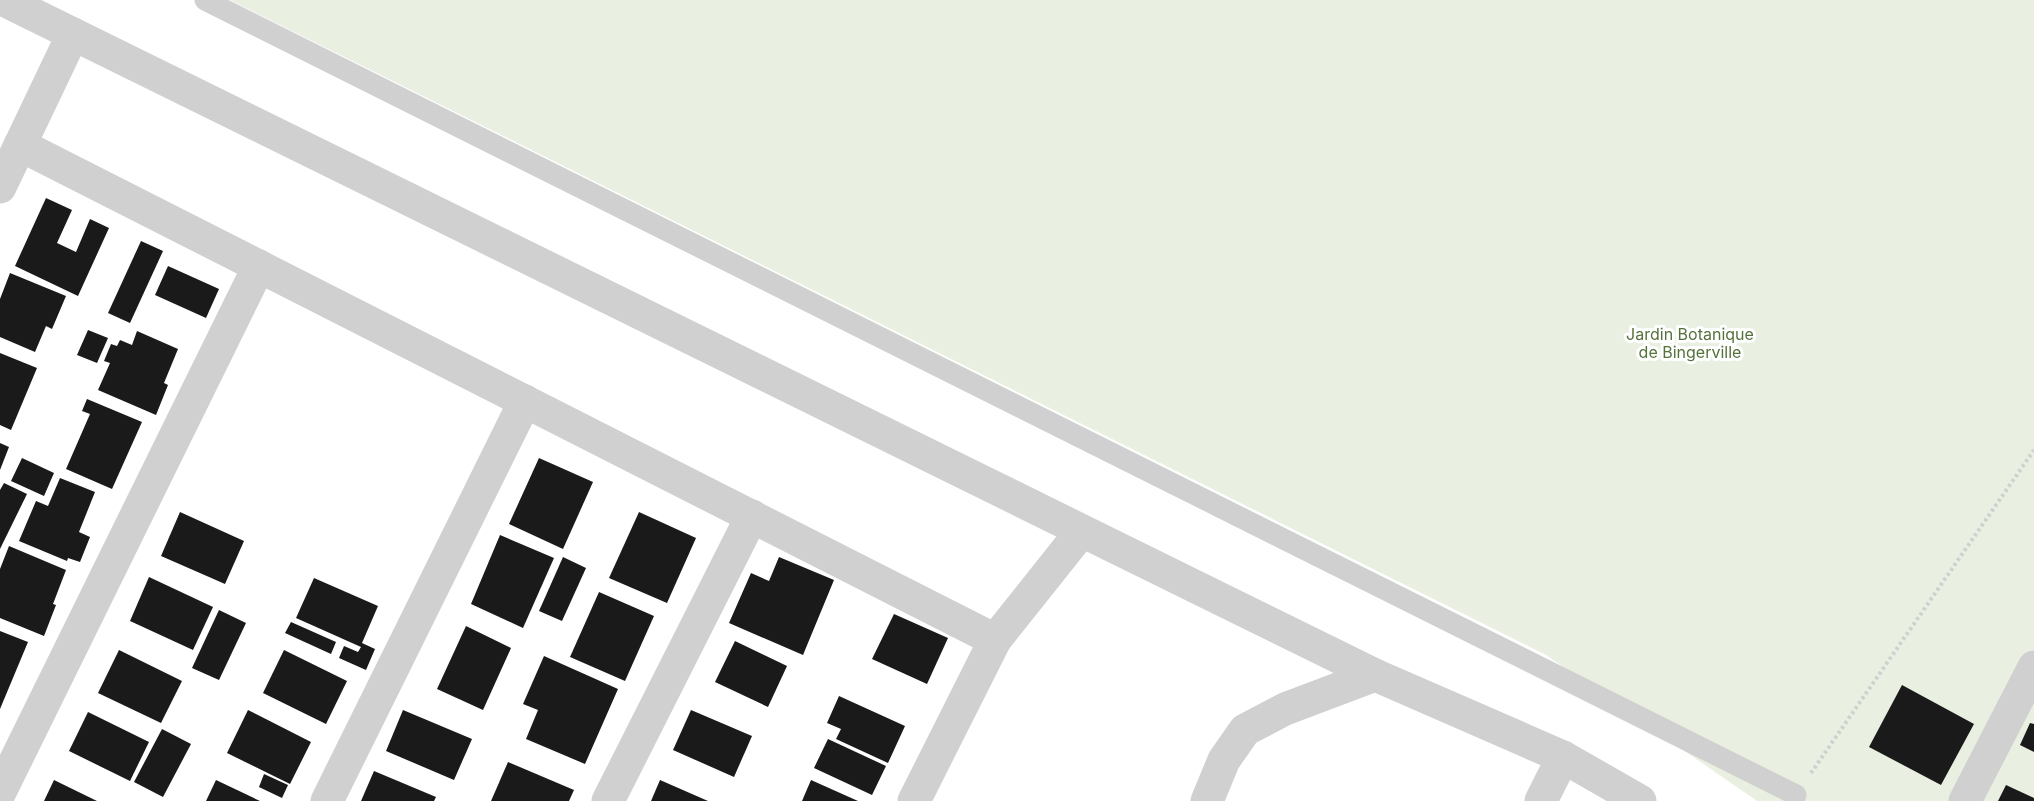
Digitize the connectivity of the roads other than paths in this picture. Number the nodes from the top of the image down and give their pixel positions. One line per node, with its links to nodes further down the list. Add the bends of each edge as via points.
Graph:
1 (4, 0): 3 (street)
2 (205, 0): 15 (lane)
3 (73, 34): 4 (street); 9 (street)
4 (20, 146): 5 (street); 6 (street)
5 (0, 187)
6 (259, 266): 7 (street); 14 (street)
7 (525, 401): 8 (street); 16 (street)
8 (752, 516): 10 (street); 17 (street)
9 (1081, 532): 10 (street); 12 (street)
10 (995, 639): 18 (street)
11 (2034, 667): 22 (street)
12 (1375, 675): 13 (street); 19 (street, via 1245,730 1224,760)
13 (1563, 757): 20 (street); 21 (street)
14 (0, 792)
15 (1796, 795)
16 (327, 801)
17 (608, 801)
18 (914, 801)
19 (1207, 801)
20 (1541, 801)
21 (1641, 801)
22 (1965, 801)

